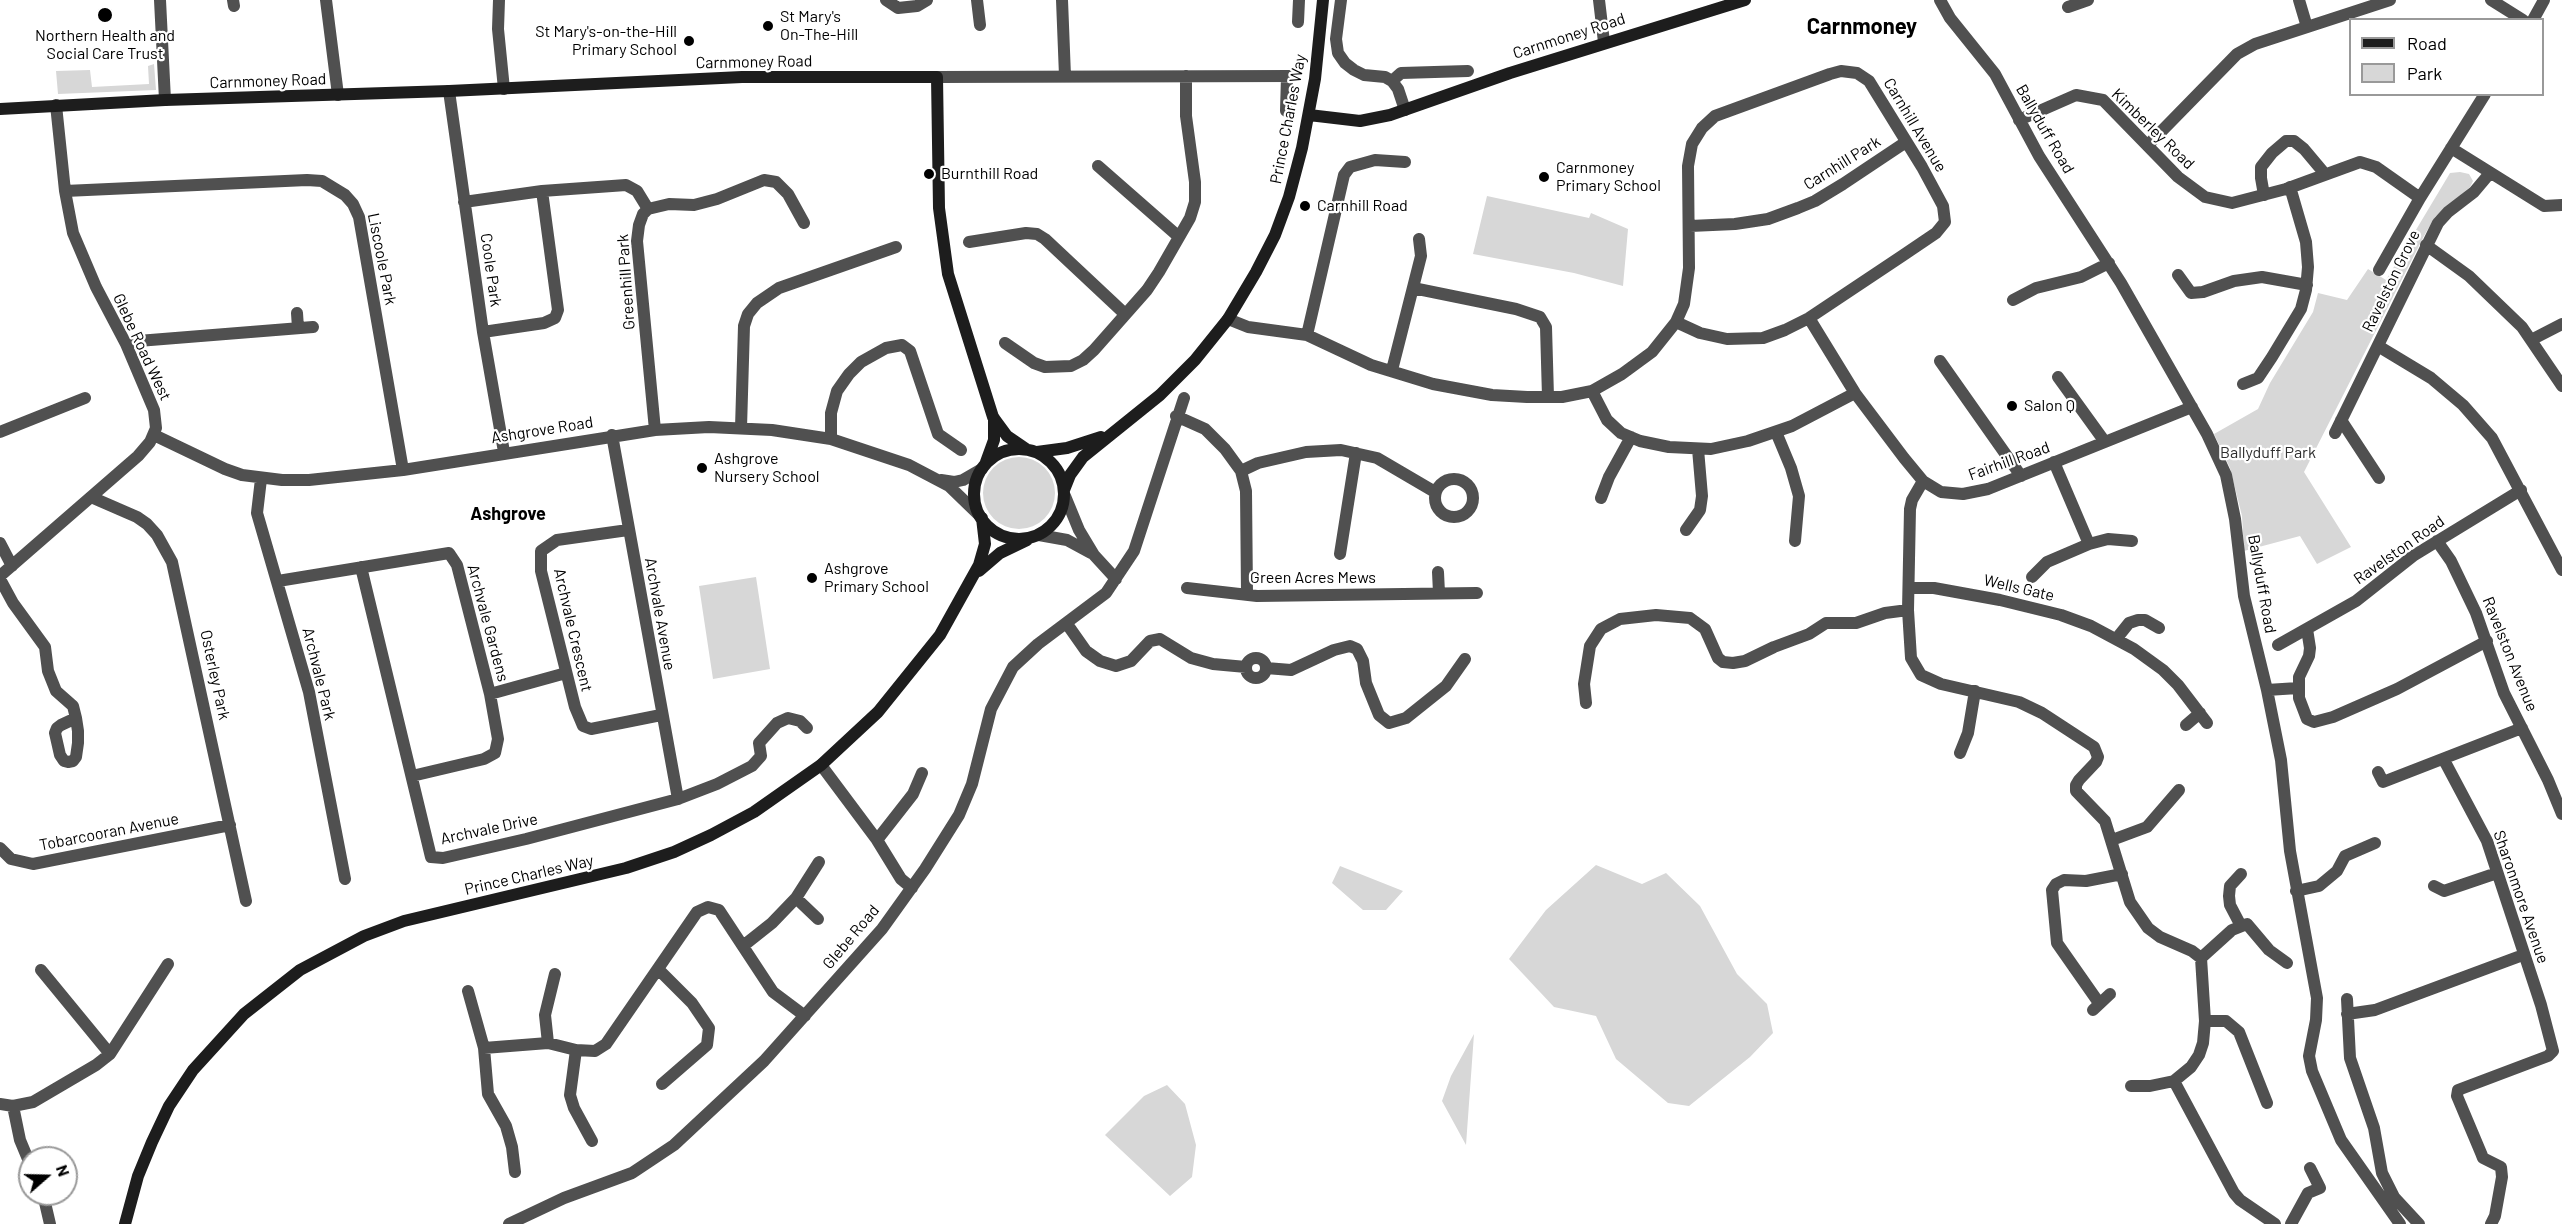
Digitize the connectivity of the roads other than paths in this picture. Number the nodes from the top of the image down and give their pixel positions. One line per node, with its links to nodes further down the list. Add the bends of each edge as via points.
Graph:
1 (160, 0): 36 (street)
2 (326, 0): 34 (street)
3 (499, 0): 32 (street)
4 (886, 0): 5 (street, via 898,8 917,6)
5 (927, 0)
6 (977, 0): 24 (street)
7 (1062, 0): 28 (street)
8 (1299, 0): 23 (street)
9 (1323, 0): 41 (street, Prince Charles Way)
10 (1341, 0): 31 (street, via 1338,53 1354,70)
11 (1599, 0): 26 (street)
12 (1745, 0): 26 (street, Carnmoney Road)
13 (1940, 0): 42 (street, Ballyduff Road, via 1990,67)
14 (2088, 0): 19 (street)
15 (2299, 0): 25 (street)
16 (2390, 0): 20 (street)
17 (2491, 0): 21 (street)
18 (2544, 0): 22 (street)
19 (2068, 7)
20 (2357, 16): 25 (street)
21 (2520, 18)
22 (2534, 18)
23 (1298, 22)
24 (980, 25)
25 (2307, 27): 44 (street, via 2255,44 2238,54)
26 (1604, 42): 39 (street, Carnmoney Road)
27 (1468, 71): 31 (street, via 1401,73)
28 (1065, 76): 29 (street, Carnmoney Road); 30 (street, Carnmoney Road)
29 (1186, 76): 40 (street, Carnmoney Road, via 1290,76); 60 (street, via 1186,116 1195,192 1190,218)
30 (937, 77): 32 (street, Carnmoney Road, via 742,77); 97 (street, via 938,179 944,250 957,306)
31 (1392, 81): 39 (street)
32 (504, 89): 33 (street, Carnmoney Road)
33 (449, 91): 34 (street, Carnmoney Road); 55 (street, Coole Park)
34 (338, 95): 36 (street, Carnmoney Road)
35 (2484, 96): 45 (street)
36 (165, 100): 37 (street, Carnmoney Road)
37 (56, 105): 38 (street, Carnmoney Road); 51 (street, Glebe Road West)
38 (0, 109)
39 (1405, 110): 41 (street, Carnmoney Road, via 1360,121)
40 (1286, 111)
41 (1309, 115): 74 (street, Prince Charles Way, via 1289,197 1275,235)
42 (2019, 120): 44 (street, Kimberley Road, via 2076,95 2092,97 2103,100); 65 (street, Ballyduff Road)
43 (1906, 142): 59 (street, Carnhill Park, via 1798,208 1768,219); 59 (street, Carnhill Avenue, via 1869,81 1857,73 1830,74 1746,104 1716,116 1692,144 1688,165); 73 (street, Carnhill Avenue, via 1943,206 1945,222 1936,233)
44 (2148, 144): 53 (street, Kimberley Road, via 2178,177 2205,197 2232,203)
45 (2451, 148): 48 (street); 54 (street)
46 (1405, 162): 80 (street, via 1375,160 1350,167 1344,175)
47 (1098, 166): 60 (street)
48 (2490, 173): 56 (street, via 2544,206); 63 (street, Ravelston Grove, via 2443,218)
49 (2325, 174): 50 (street, Kimberley Road); 53 (street, via 2304,149 2294,141 2286,141 2261,167); 54 (street, Kimberley Road, via 2360,162 2376,167)
50 (2290, 187): 53 (street, Kimberley Road); 68 (street, via 2306,242)
51 (65, 191): 82 (street, Glebe Road West, via 79,250); 117 (street, Liscoole Park, via 307,180 322,181 345,195 359,217)
52 (542, 191): 55 (street); 57 (street, via 626,185 637,191); 79 (street, via 558,310 555,318)
53 (2264, 195)
54 (2420, 198): 66 (street)
55 (464, 202): 79 (street, Coole Park)
56 (2562, 205)
57 (648, 209): 58 (street, via 669,204 694,205 764,180 776,182 788,194); 100 (street, Greenhill Park, via 639,225 637,241)
58 (804, 223)
59 (1689, 226): 75 (street, Carnhill Avenue, via 1689,268 1684,304)
60 (1179, 237): 72 (street, via 1147,290)
61 (1419, 239): 69 (street, via 1421,256)
62 (969, 242): 72 (street, via 1037,234)
63 (2426, 245): 81 (street, via 2469,276); 84 (street, Ravelston Grove)
64 (896, 247): 99 (street, via 779,288 757,303 744,326)
65 (2109, 263): 70 (street); 95 (street, Ballyduff Road)
66 (2379, 270)
67 (2178, 275): 68 (street, via 2191,293 2262,277)
68 (2307, 285): 88 (street, via 2301,309 2272,357 2258,378)
69 (1413, 288): 86 (street); 92 (street, via 1540,317 1546,327)
70 (2013, 300)
71 (297, 313): 78 (street)
72 (1125, 314): 83 (street, via 1094,350 1071,366 1045,367)
73 (1809, 318): 75 (street, Carnhill Avenue, via 1763,338 1727,339); 91 (street, Fairhill Road)
74 (1228, 319): 80 (street, via 1248,327); 102 (street, Prince Charles Way, via 1182,375)
75 (1676, 322): 90 (street, via 1652,352)
76 (2562, 324): 81 (street)
77 (314, 327): 78 (street)
78 (298, 328): 82 (street)
79 (483, 332): 113 (street, Coole Park)
80 (1307, 335): 86 (street, via 1371,365)
81 (2531, 340): 89 (street)
82 (126, 344): 105 (street, Glebe Road West, via 154,410)
83 (1005, 344)
84 (2378, 346): 98 (street, Ravelston Grove); 124 (street, via 2431,378 2463,405 2492,438)
85 (1940, 361): 119 (street)
86 (1392, 370): 92 (street, via 1432,384 1492,395)
87 (2058, 377): 109 (street)
88 (2243, 384)
89 (2562, 386)
90 (1592, 391): 92 (street); 107 (street, via 1607,420)
91 (1855, 393): 103 (street); 123 (street, Fairhill Road)
92 (1548, 397)
93 (85, 398): 101 (street)
94 (1184, 398): 96 (street, Glebe Road)
95 (2192, 407): 109 (street, Fairhill Road); 164 (street, Ballyduff Road, via 2216,453 2232,499 2244,596)
96 (1176, 416): 118 (street, via 1205,429); 147 (street, Glebe Road, via 1134,551)
97 (993, 417): 112 (street, via 1007,436); 116 (street, via 993,440)
98 (2341, 420): 104 (street, Ravelston Grove); 121 (street)
99 (741, 428): 100 (street, Ashgrove Road); 108 (street, Ashgrove Road)
100 (655, 430): 106 (street, Ashgrove Road)
101 (0, 432)
102 (1113, 432): 112 (street, Prince Charles Way, via 1080,445); 126 (street, Prince Charles Way, via 1077,463)
103 (1776, 432): 110 (street, via 1720,447); 133 (street, via 1799,496)
104 (2335, 433)
105 (154, 435): 120 (street, Ashgrove Road, via 225,469); 127 (street, via 146,448)
106 (612, 435): 113 (street, Ashgrove Road); 130 (street, Archvale Avenue)
107 (1631, 437): 110 (street, via 1669,447); 128 (street)
108 (831, 439): 111 (street, via 831,413 837,392 849,374 886,348 902,345 910,351 938,434); 122 (street, Ashgrove Road, via 878,453)
109 (2105, 442): 115 (street, Fairhill Road)
110 (1698, 448): 131 (street, via 1700,510)
111 (961, 450)
112 (1031, 451): 116 (street, via 1003,452); 126 (street, via 1056,467)
113 (504, 452): 117 (street, Ashgrove Road)
114 (1356, 453): 118 (street, via 1306,452); 125 (street, via 1377,458); 138 (street)
115 (2054, 462): 119 (street, Fairhill Road); 137 (street)
116 (983, 467): 122 (street, Ashgrove Road, via 963,480); 129 (street, via 974,497)
117 (403, 470): 120 (street, Ashgrove Road, via 328,480)
118 (1241, 471): 153 (street, via 1246,491)
119 (2021, 476): 123 (street, Fairhill Road, via 1963,495 1941,492)
120 (261, 478): 148 (street, Archvale Park, via 257,513)
121 (2379, 478)
122 (937, 479): 129 (street, Ashgrove Road, via 958,493)
123 (1923, 481): 150 (street, via 1910,509)
124 (2521, 490): 135 (street, Ravelston Road); 142 (street)
125 (1435, 492)
126 (1064, 493): 132 (street, via 1063,506 1054,523); 139 (street)
127 (91, 497): 140 (street); 182 (street, Osterley Park, via 147,524 172,562)
128 (1601, 498)
129 (981, 517): 132 (street, via 999,534 1010,538); 144 (street, Prince Charles Way, via 986,544)
130 (628, 530): 162 (street, Archvale Crescent, via 557,540 541,551 541,571); 168 (street, Archvale Avenue)
131 (1686, 530)
132 (1036, 536): 139 (street, via 1067,540); 144 (street, Prince Charles Way, via 1000,553)
133 (1795, 541)
134 (2132, 541): 137 (street, via 2108,539)
135 (2437, 541): 157 (street, Ravelston Road, via 2356,600); 159 (street, Ravelston Avenue, via 2462,582)
136 (0, 543): 140 (street)
137 (2089, 544): 145 (street, via 2047,562)
138 (1340, 554)
139 (1094, 555): 147 (street)
140 (12, 567): 146 (street)
141 (361, 567): 148 (street, Archvale Gardens); 166 (street, Archvale Gardens, via 449,554 457,565); 178 (street, Archvale Drive)
142 (2562, 570)
143 (1438, 572): 151 (street)
144 (976, 574): 175 (street, Prince Charles Way, via 940,635 908,678)
145 (2032, 577)
146 (0, 578): 169 (street, via 45,647 52,683 73,706)
147 (1116, 579): 155 (street, Glebe Road, via 1106,593)
148 (278, 581): 191 (street, Archvale Park, via 309,692)
149 (1187, 588): 153 (street, Green Acres Mews)
150 (1909, 588): 154 (street); 158 (street, Wells Gate, via 1965,593 2030,607)
151 (1439, 593): 152 (street, Green Acres Mews); 153 (street, Green Acres Mews)
152 (1477, 593)
153 (1247, 594)
154 (1908, 610): 165 (street, via 1909,649 1922,675 1941,684); 167 (street, via 1885,613 1856,624 1826,623 1809,634 1733,663 1718,658 1705,629 1690,618 1620,618 1593,637 1585,666)
155 (1067, 624): 161 (street, via 1086,651 1116,666 1131,661 1150,640 1160,639 1191,658 1246,668 1249,676 1255,678 1264,674 1266,668 1291,670 1350,646 1363,661 1366,682 1379,715 1389,723 1406,718 1446,686); 193 (street, Glebe Road, via 1021,659 1003,683 959,815)
156 (2159, 628): 158 (street, via 2138,620 2129,623)
157 (2307, 629): 160 (street, Ravelston Road); 163 (street, via 2309,656)
158 (2117, 638): 170 (street, Wells Gate, via 2163,670 2204,718)
159 (2487, 641): 163 (street, via 2386,694 2314,722 2302,710); 172 (street, Ravelston Avenue, via 2504,693)
160 (2278, 645)
161 (1465, 660)
162 (566, 673): 166 (street); 168 (street, Archvale Crescent, via 583,726 591,729)
163 (2298, 688): 164 (street)
164 (2267, 690): 194 (street, Ballyduff Road, via 2281,760)
165 (1975, 691): 173 (street, via 1968,734); 184 (street, via 2019,702 2094,747 2096,762 2079,780 2076,791 2100,813)
166 (490, 694): 178 (street, Archvale Gardens, via 498,739 495,753)
167 (1586, 703)
168 (661, 715): 180 (street, Archvale Avenue)
169 (76, 718)
170 (2186, 725)
171 (807, 728): 180 (street, Archvale Drive, via 788,718 777,723 759,742 761,756 752,766)
172 (2522, 728): 174 (street); 181 (street, Ravelston Avenue)
173 (1960, 753)
174 (2444, 760): 176 (street, via 2383,782); 188 (street, Sharonmore Avenue, via 2487,841)
175 (821, 765): 183 (street); 229 (street, Prince Charles Way, via 754,812 674,852 626,868 404,921 364,936 300,970 244,1014 193,1070 152,1142)
176 (2378, 772)
177 (922, 773): 183 (street, via 914,794)
178 (412, 776): 180 (street, Archvale Drive, via 431,857 443,858 526,839)
179 (2179, 790): 184 (street, via 2147,827)
180 (678, 799)
181 (2562, 814)
182 (230, 825): 186 (street, Tobarcooran Avenue, via 33,864 11,859); 196 (street, Osterley Park)
183 (877, 840): 193 (street, via 901,879)
184 (2112, 840): 189 (street)
185 (2375, 843): 194 (street, via 2345,856 2337,872 2319,886)
186 (0, 848)
187 (819, 862): 195 (street)
188 (2497, 873): 192 (street, via 2444,891); 200 (street, Sharonmore Avenue)
189 (2122, 874): 201 (street, via 2130,902 2148,928); 208 (street, via 2086,881 2064,880 2052,890 2057,943 2096,1007)
190 (2241, 874): 198 (street, via 2230,886 2229,896)
191 (345, 879)
192 (2434, 886)
193 (912, 888): 211 (street, Glebe Road, via 882,929)
194 (2296, 891): 233 (street, Ballyduff Road, via 2317,998 2310,1056 2312,1071 2341,1140)
195 (796, 898): 197 (street); 199 (street)
196 (246, 902)
197 (818, 919)
198 (2241, 926): 201 (street); 202 (street, via 2247,924 2269,950)
199 (743, 946): 205 (street, via 719,910 708,907 698,912); 211 (street, via 773,992)
200 (2523, 955): 210 (street, via 2375,1010); 235 (street, Sharonmore Avenue, via 2553,1051 2458,1090 2457,1096 2483,1158 2501,1167)
201 (2201, 958): 212 (street)
202 (2287, 963)
203 (168, 964): 216 (street)
204 (41, 970): 216 (street)
205 (659, 970): 215 (street, via 606,1044 595,1051); 218 (street, via 692,1003 709,1028 707,1045)
206 (555, 974): 213 (street, via 545,1015)
207 (468, 991): 214 (street)
208 (2110, 994)
209 (2347, 999): 210 (street)
210 (2347, 1014): 234 (street, via 2350,1058 2374,1128 2382,1173 2394,1197)
211 (805, 1016): 230 (street, Glebe Road, via 764,1061 658,1158 632,1173)
212 (2205, 1021): 217 (street, via 2199,1055); 220 (street, via 2226,1022 2239,1032)
213 (548, 1043): 214 (street); 215 (street)
214 (483, 1048): 226 (street, via 488,1094 506,1126)
215 (576, 1050): 223 (street, via 570,1095)
216 (110, 1054): 222 (street, via 33,1102)
217 (2174, 1081): 219 (street); 231 (street, via 2234,1193)
218 (662, 1084)
219 (2131, 1086)
220 (2267, 1103)
221 (0, 1104): 222 (street)
222 (13, 1106): 224 (street)
223 (592, 1142)
224 (22, 1146)
225 (2310, 1168): 232 (street, via 2320,1188 2308,1193)
226 (515, 1172)
227 (46, 1206): 228 (street)
228 (50, 1224)
229 (125, 1224)
230 (509, 1224)
231 (2276, 1224)
232 (2291, 1224)
233 (2400, 1224)
234 (2419, 1224)
235 (2491, 1224)

